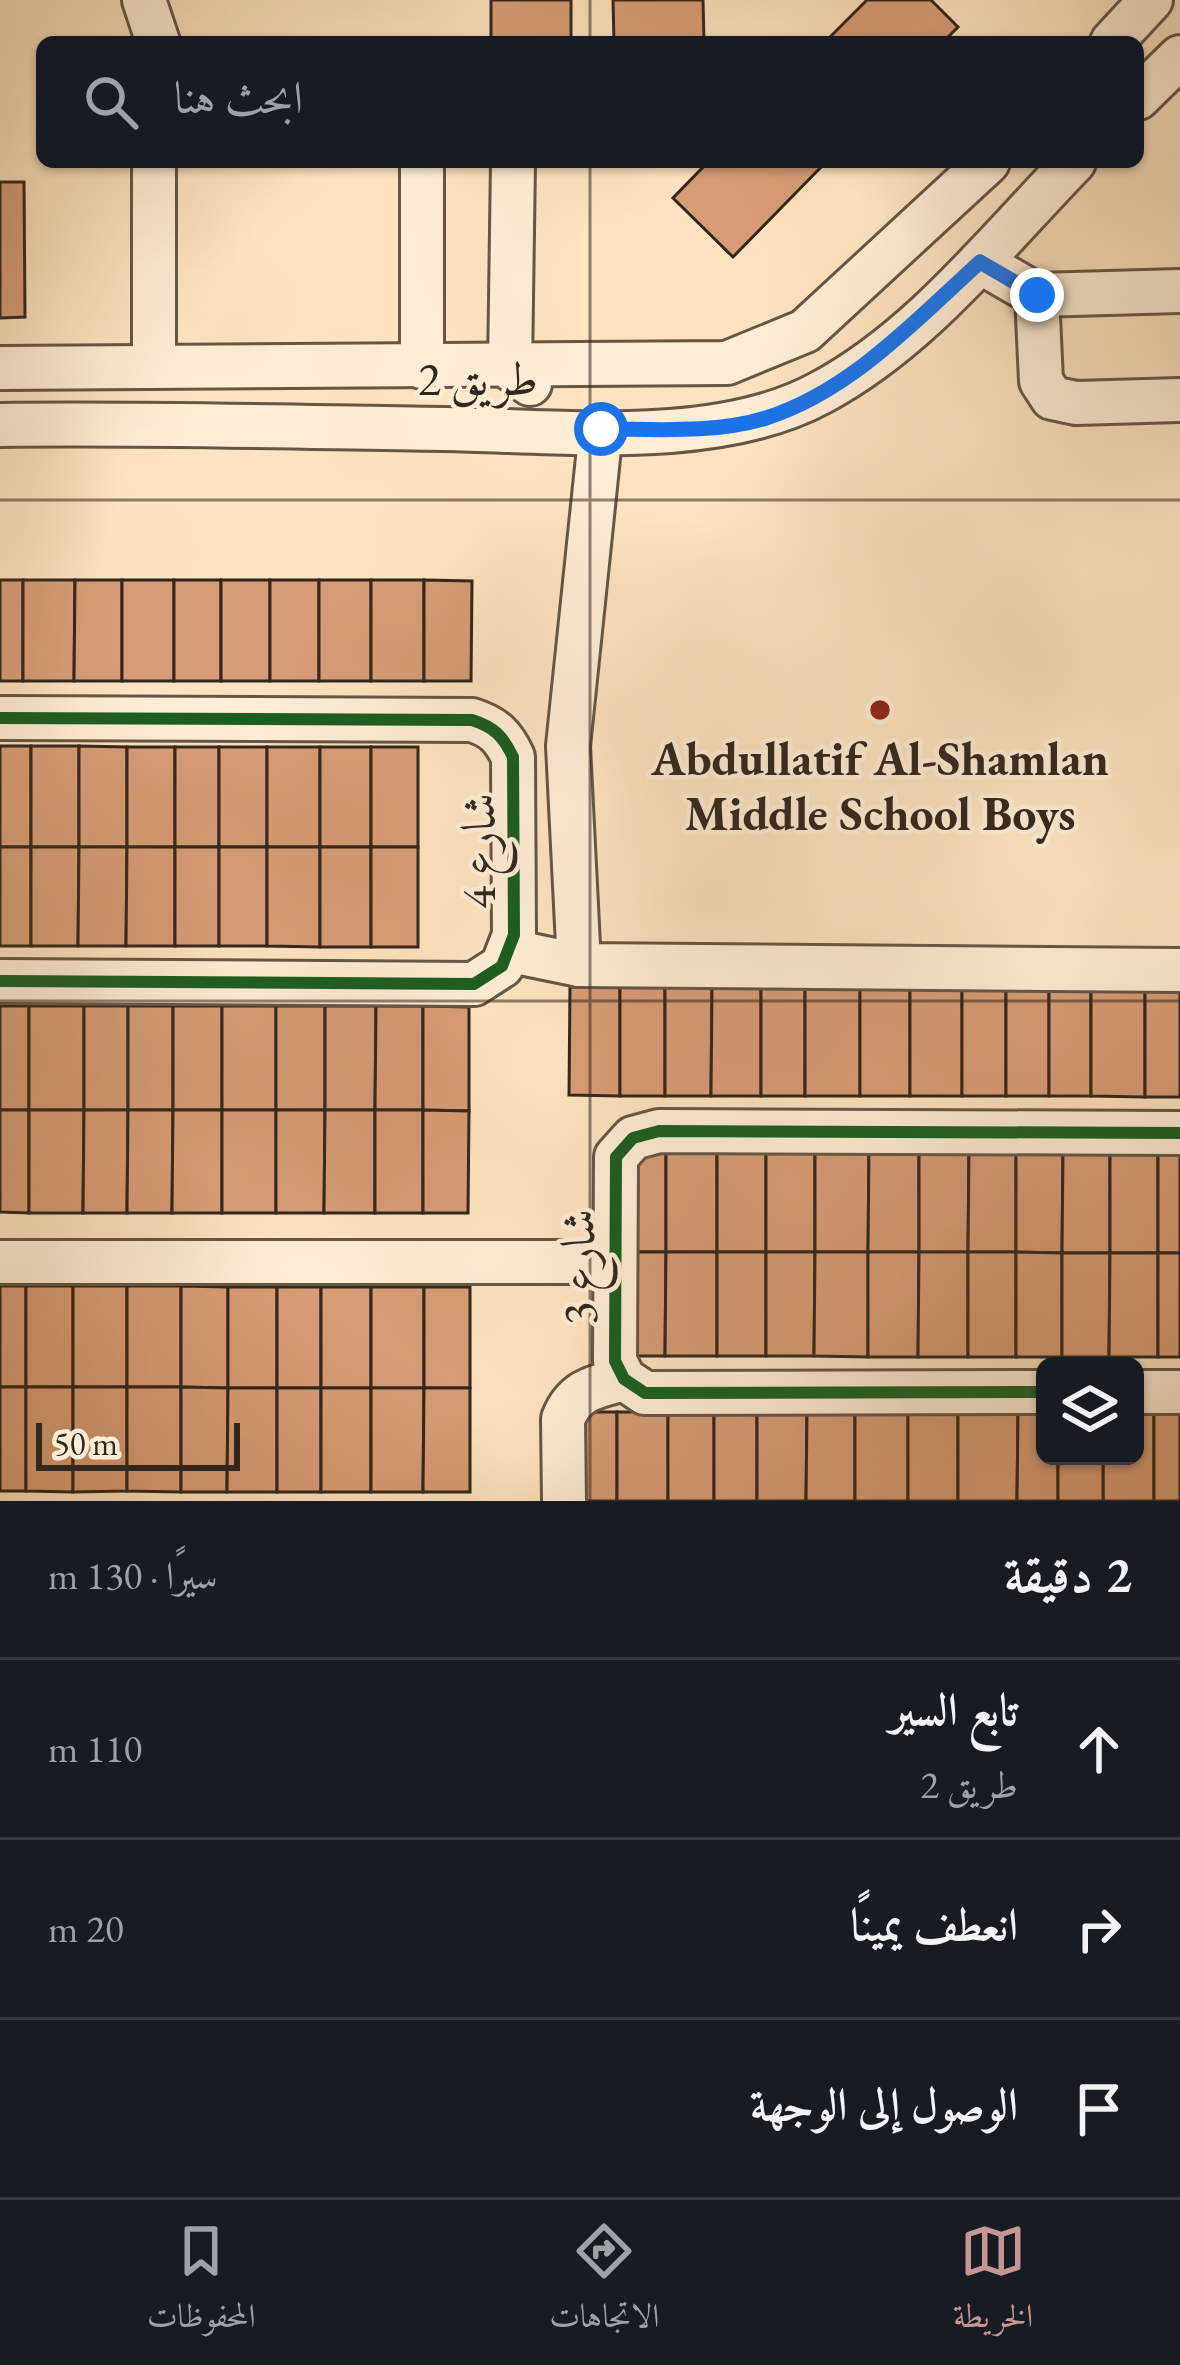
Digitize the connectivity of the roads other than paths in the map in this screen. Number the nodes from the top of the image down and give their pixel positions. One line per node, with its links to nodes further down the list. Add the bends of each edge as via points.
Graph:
1 (144, 0): 2 (street)
2 (156, 36)
3 (154, 168): 11 (street)
4 (422, 168): 12 (street)
5 (513, 168): 15 (street)
6 (982, 168): 13 (street, طريق 2, via 806,331 727,363)
7 (1067, 168): 8 (street, طريق 2)
8 (980, 262): 10 (street); 19 (street, طريق 2, via 878,355 822,393 765,418)
9 (1180, 292): 10 (street)
10 (1037, 295): 16 (street, via 1041,380 1052,398)
11 (154, 367): 12 (street, طريق 2); 14 (street, طريق 2)
12 (422, 367): 15 (street, طريق 2)
13 (646, 367): 15 (street, طريق 2); 19 (street, via 627,398)
14 (0, 368)
15 (510, 368): 20 (street, via 532,387 534,401 530,415)
16 (1180, 400)
17 (6, 427): 20 (street, طريق 2)
18 (601, 429): 19 (street, طريق 2); 20 (street, طريق 2); 23 (street, via 568,746)
19 (652, 429)
20 (505, 430)
21 (0, 718): 22 (street, شارع 4, via 485,724 513,757)
22 (511, 951): 23 (street); 25 (street, شارع 4, via 474,983)
23 (579, 964): 24 (street)
24 (1180, 970)
25 (0, 982)
26 (1180, 1133): 28 (street, شارع 3, via 659,1131 633,1138 612,1167)
27 (0, 1262): 28 (street, شارع 3)
28 (614, 1262): 29 (street, شارع 3, via 615,1361)
29 (624, 1379): 30 (street, شارع 3, via 645,1393); 33 (street, via 584,1390 568,1408)
30 (1036, 1392)
31 (1144, 1392): 32 (street)
32 (1180, 1392)
33 (564, 1501)

